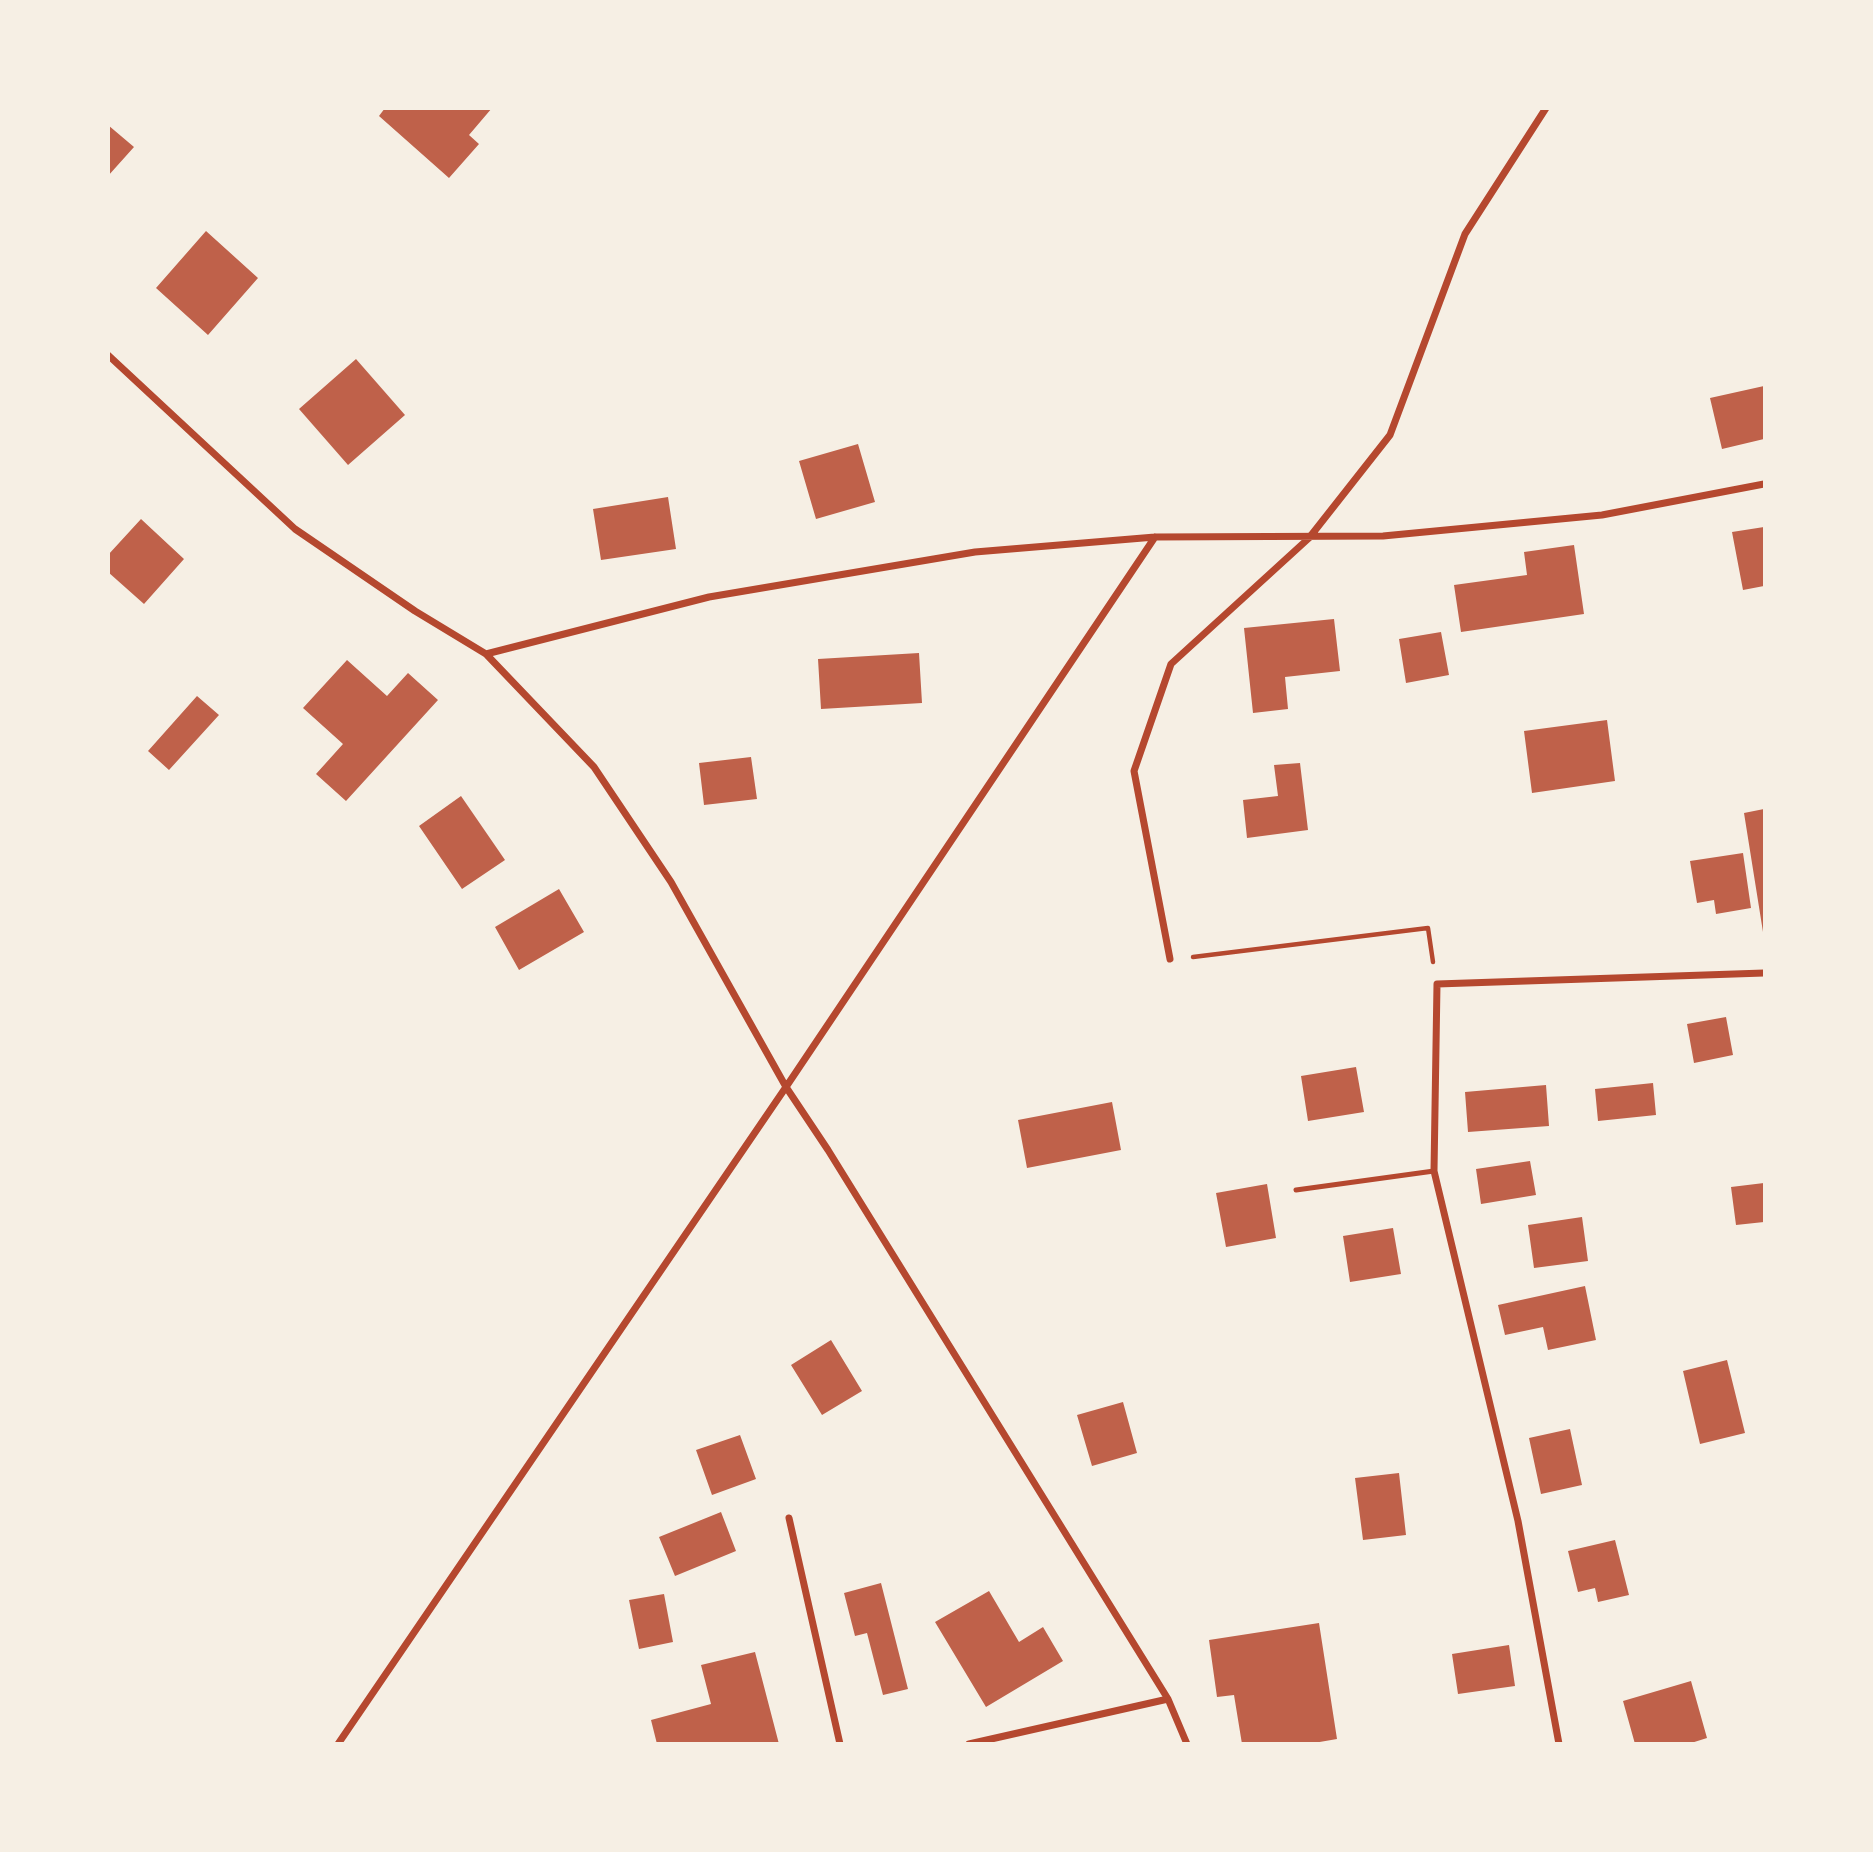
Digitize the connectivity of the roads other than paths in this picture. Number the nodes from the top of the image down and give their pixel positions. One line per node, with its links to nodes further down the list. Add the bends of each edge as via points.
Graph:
1 (1546, 108): 5 (street, via 1465,234 1390,435)
2 (108, 355): 6 (street, via 295,529)
3 (1765, 484): 5 (street, via 1602,516 1383,536)
4 (1155, 537): 5 (street); 6 (street, via 975,552 709,597); 9 (street)
5 (1309, 538): 7 (street, via 1171,664 1134,771)
6 (486, 653): 9 (street, via 594,767 671,882)
7 (1170, 959)
8 (1765, 973): 10 (street, via 1437,984)
9 (786, 1087): 13 (street); 14 (street)
10 (1434, 1171): 11 (lane); 18 (street, via 1518,1521)
11 (1296, 1190)
12 (789, 1518): 15 (street)
13 (1168, 1699): 16 (street); 17 (street)
14 (338, 1744)
15 (840, 1744)
16 (969, 1744)
17 (1187, 1744)
18 (1559, 1744)

